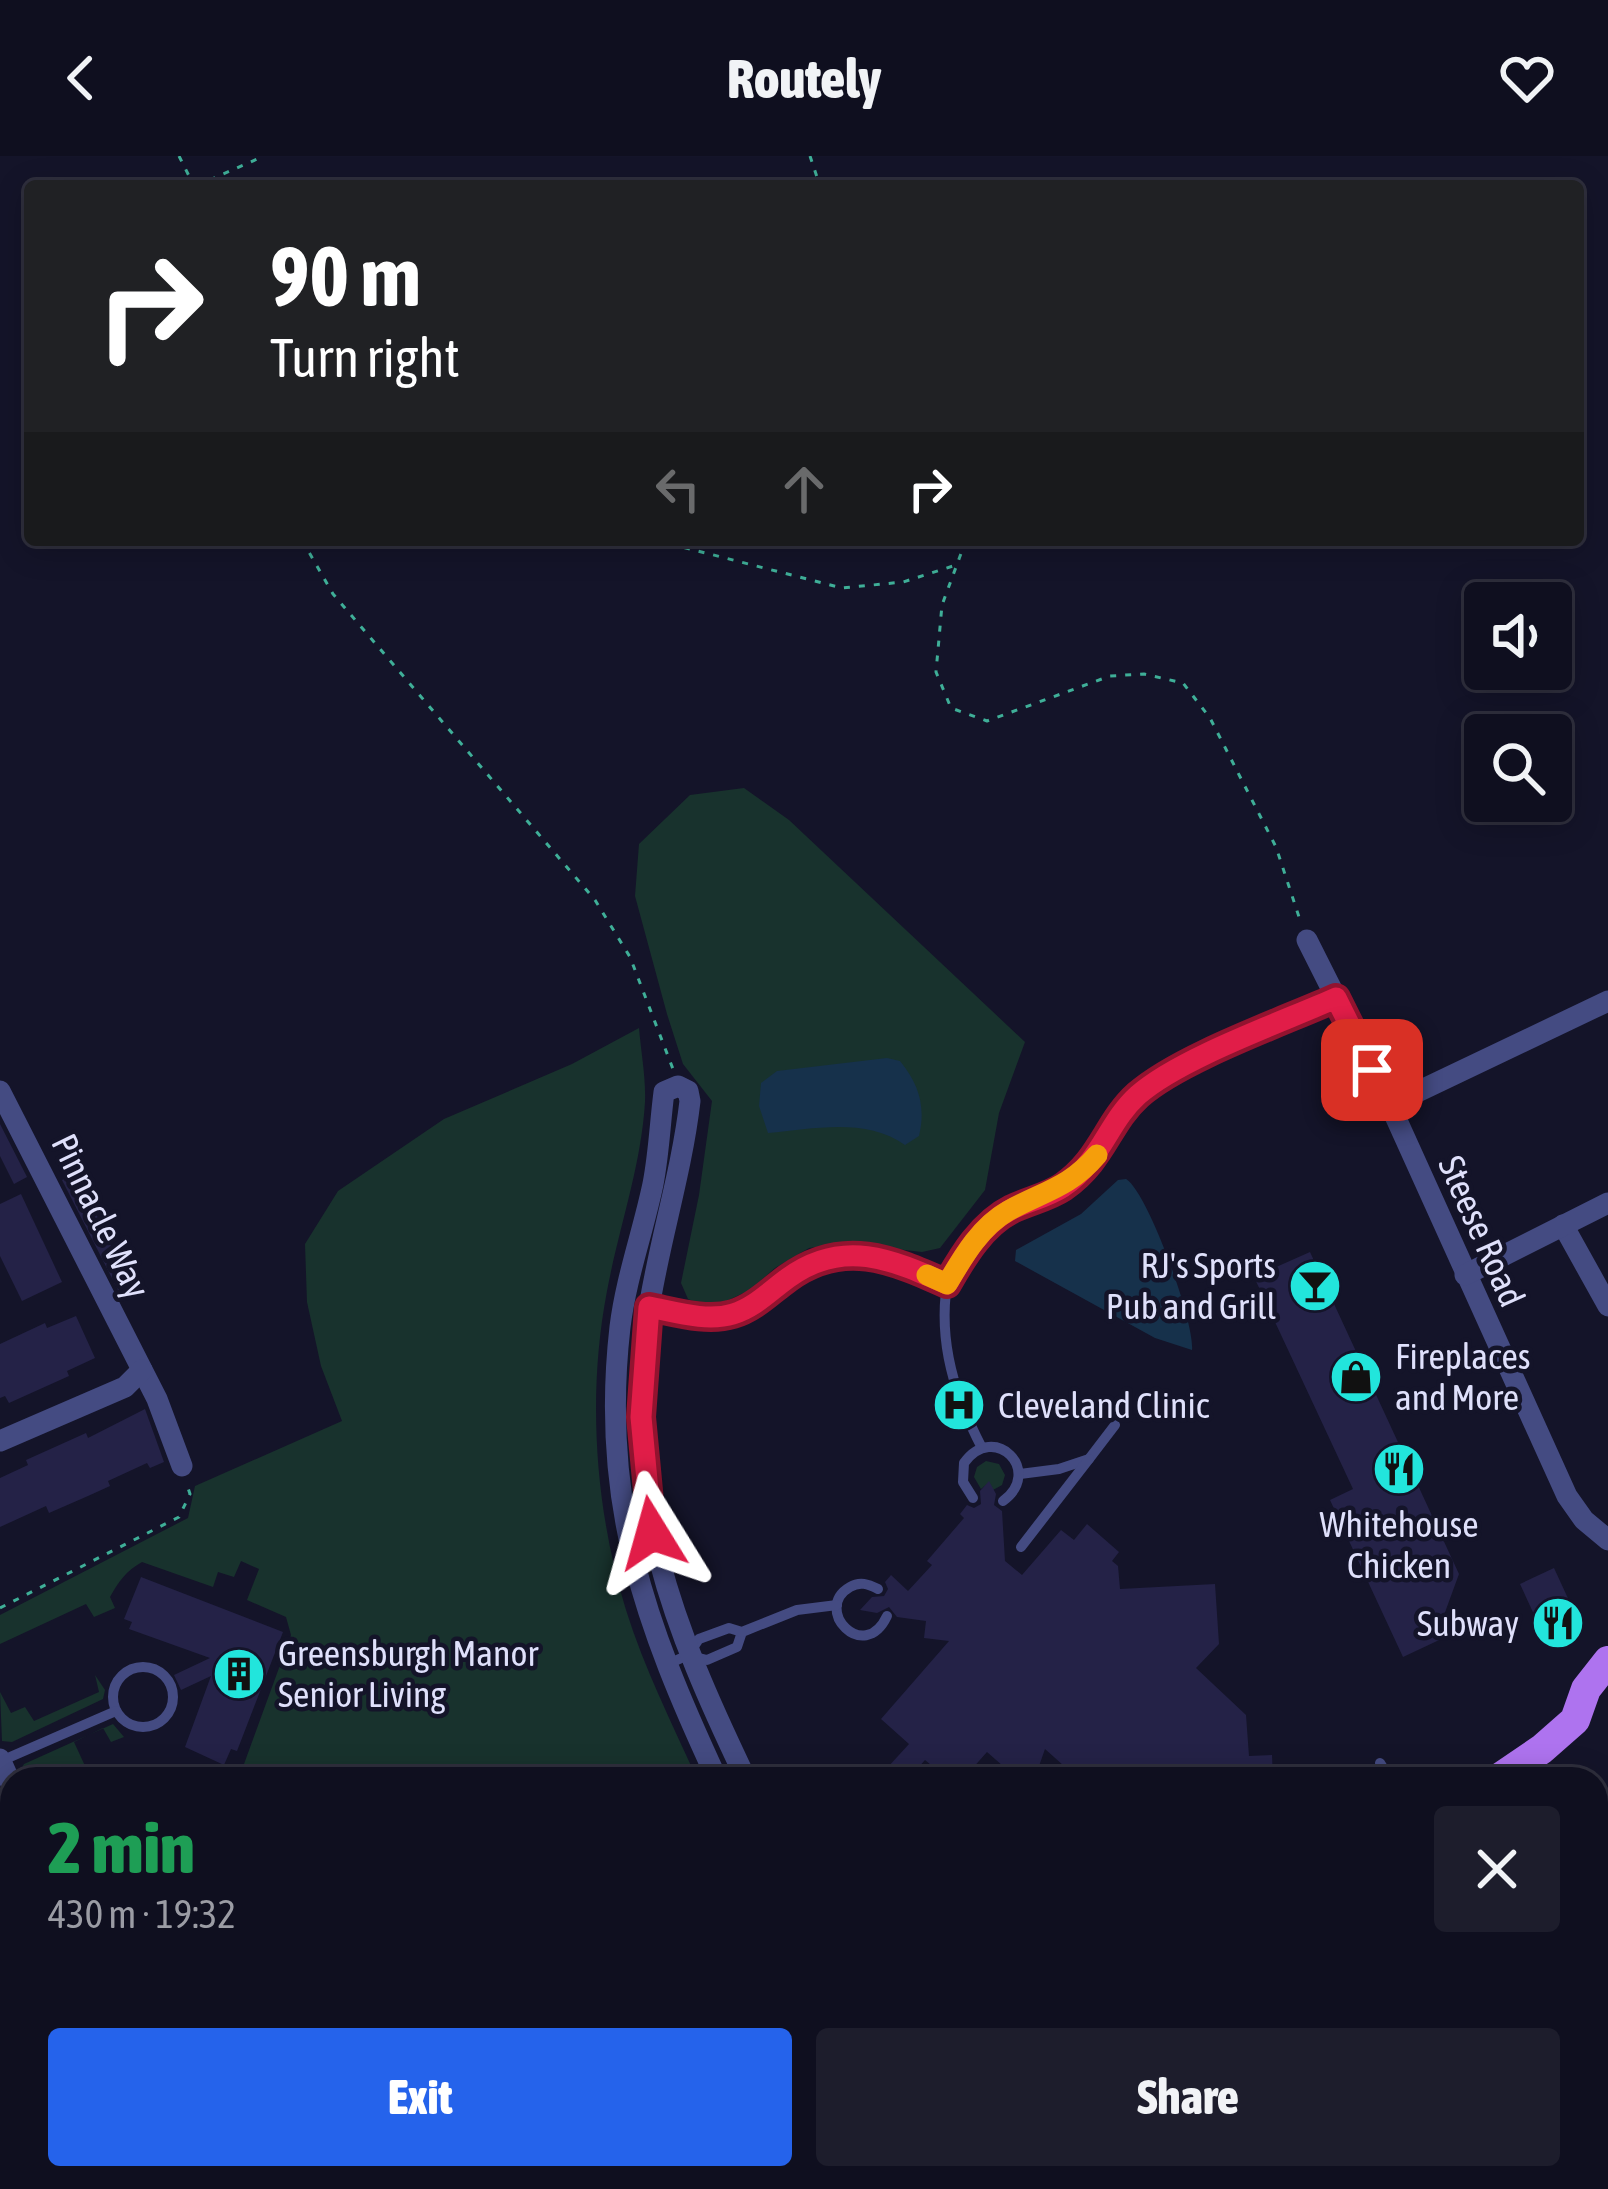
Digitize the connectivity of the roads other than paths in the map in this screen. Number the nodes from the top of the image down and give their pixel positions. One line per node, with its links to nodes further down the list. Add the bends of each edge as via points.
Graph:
1 (1307, 940): 2 (street, Steese Road)
2 (1336, 998): 5 (street, Steese Road); 9 (lane, via 1155,1082 1086,1167 986,1227)
3 (1608, 1001): 5 (street)
4 (0, 1091): 13 (street, Pinnacle Way)
5 (1390, 1105): 8 (street, Steese Road)
6 (1608, 1203): 7 (street)
7 (1563, 1225): 8 (street); 11 (street)
8 (1465, 1275): 22 (street, Steese Road, via 1567,1496)
9 (947, 1284): 12 (lane, via 893,1259 861,1255 806,1267 729,1316); 16 (lane, via 950,1372)
10 (624, 1303): 12 (lane); 12 (street, via 656,1169 664,1092 678,1085 690,1096 688,1122); 30 (street, via 615,1409 619,1487 639,1589)
11 (1608, 1306)
12 (649, 1307): 28 (street, via 644,1480 657,1558)
13 (142, 1370): 15 (street, via 125,1387); 18 (street, Pinnacle Way)
14 (1114, 1425): 17 (lane)
15 (0, 1442)
16 (982, 1448): 19 (lane, via 1006,1450); 20 (lane, via 962,1473)
17 (1089, 1459): 19 (lane); 23 (lane)
18 (182, 1466)
19 (1019, 1474): 21 (lane)
20 (973, 1498)
21 (1004, 1501)
22 (1608, 1540)
23 (1022, 1547)
24 (878, 1589): 25 (lane, via 854,1585)
25 (837, 1605): 26 (lane, via 843,1627 858,1635 875,1632); 27 (lane, via 797,1610)
26 (887, 1616)
27 (742, 1632): 28 (lane, via 729,1628 699,1640); 28 (lane, via 737,1647 707,1660)
28 (688, 1655): 30 (lane); 37 (street)
29 (1608, 1661): 33 (main road)
30 (665, 1666): 36 (street)
31 (116, 1711): 31 (lane, via 113,1692 130,1670 158,1670 172,1686 172,1707 160,1723 130,1725); 34 (lane)
32 (1608, 1713): 33 (main road)
33 (1575, 1720): 39 (main road)
34 (0, 1760)
35 (1380, 1763): 38 (lane)
36 (711, 1767)
37 (740, 1767)
38 (1382, 1767)
39 (1516, 1767)

